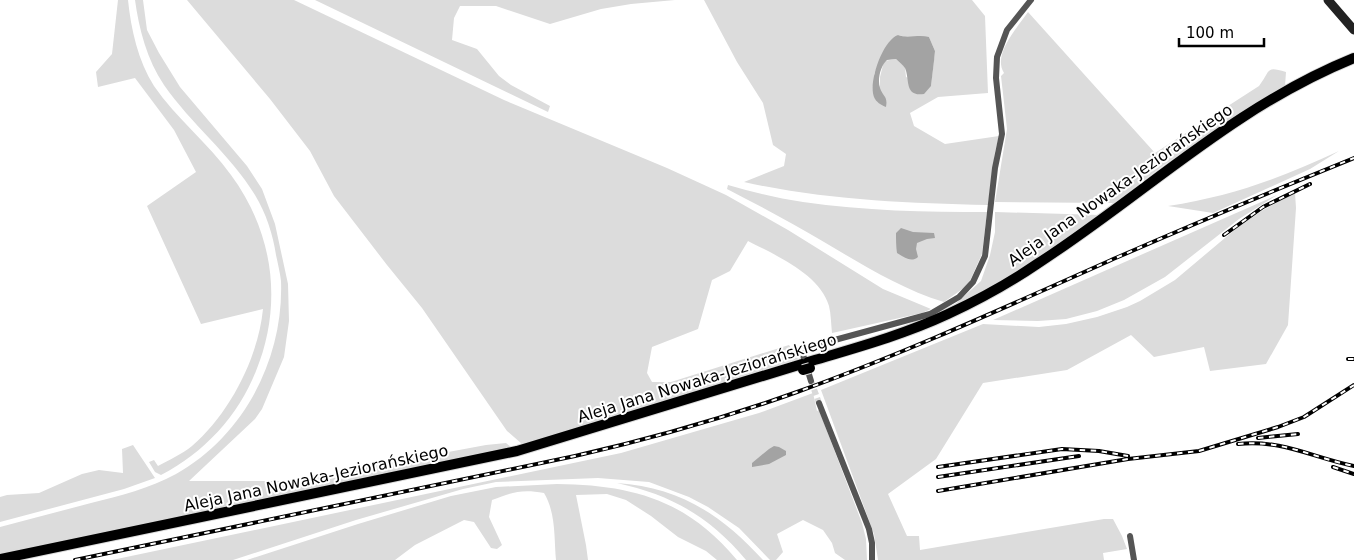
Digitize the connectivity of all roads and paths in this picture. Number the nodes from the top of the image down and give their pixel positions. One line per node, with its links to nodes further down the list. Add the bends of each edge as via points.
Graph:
1 (1031, 0): 7 (street, via 1007,30 996,57 1002,134 985,256 976,278 959,297 930,314 809,348 804,355)
2 (1328, 0): 3 (street)
3 (1354, 30)
4 (1354, 58): 6 (main road, Aleja Jana Nowaka-Jeziorańskiego, via 1317,74 1236,120 1056,252 1011,281 948,314)
5 (1354, 65): 6 (main road, Aleja Jana Nowaka-Jeziorańskiego, via 1282,100 1239,126 1015,286 921,332 886,345)
6 (806, 366): 10 (main road, Aleja Jana Nowaka-Jeziorańskiego, via 517,451); 11 (main road, Aleja Jana Nowaka-Jeziorańskiego, via 587,438 518,457)
7 (811, 382)
8 (819, 403): 12 (street, via 868,529)
9 (1130, 536): 13 (street)
10 (0, 559)
11 (25, 560)
12 (872, 560)
13 (1134, 560)

